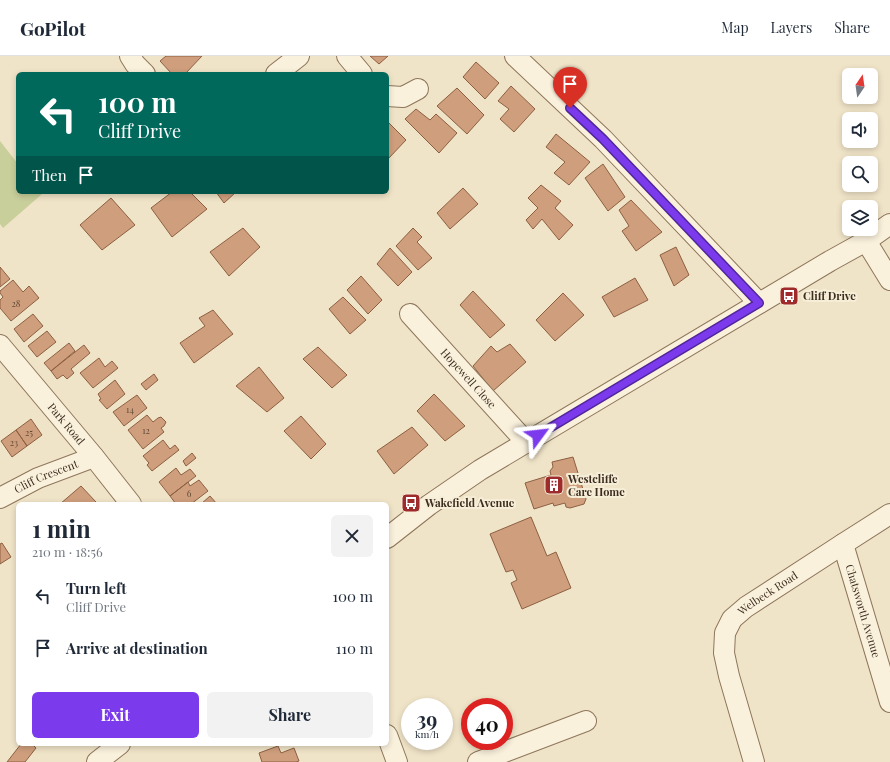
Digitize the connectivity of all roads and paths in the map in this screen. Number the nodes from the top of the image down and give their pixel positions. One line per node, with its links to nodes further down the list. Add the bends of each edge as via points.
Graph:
1 (130, 56): 5 (street)
2 (299, 56): 6 (street)
3 (347, 56): 7 (street)
4 (515, 56): 13 (street, via 603,139)
5 (143, 72)
6 (279, 72)
7 (360, 72)
8 (418, 89): 9 (street, via 402,97)
9 (389, 96)
10 (890, 224): 11 (street)
11 (866, 241): 12 (street); 13 (street)
12 (890, 280)
13 (759, 303): 16 (street)
14 (410, 314): 16 (street, Hopewell Close)
15 (0, 345): 17 (street, Park Road)
16 (526, 442): 21 (street, via 429,505)
17 (94, 457): 18 (street, Cliff Crescent, via 38,478); 19 (street, Park Road)
18 (0, 498)
19 (129, 502)
20 (890, 514): 22 (street, Welbeck Road)
21 (389, 536)
22 (843, 544): 23 (street, Chatsworth Avenue); 30 (street, Welbeck Road, via 746,607 732,619 725,634 724,654)
23 (890, 702)
24 (586, 721): 29 (street)
25 (389, 740): 28 (street)
26 (118, 746): 27 (street)
27 (98, 762)
28 (397, 762)
29 (478, 762)
30 (754, 762)

